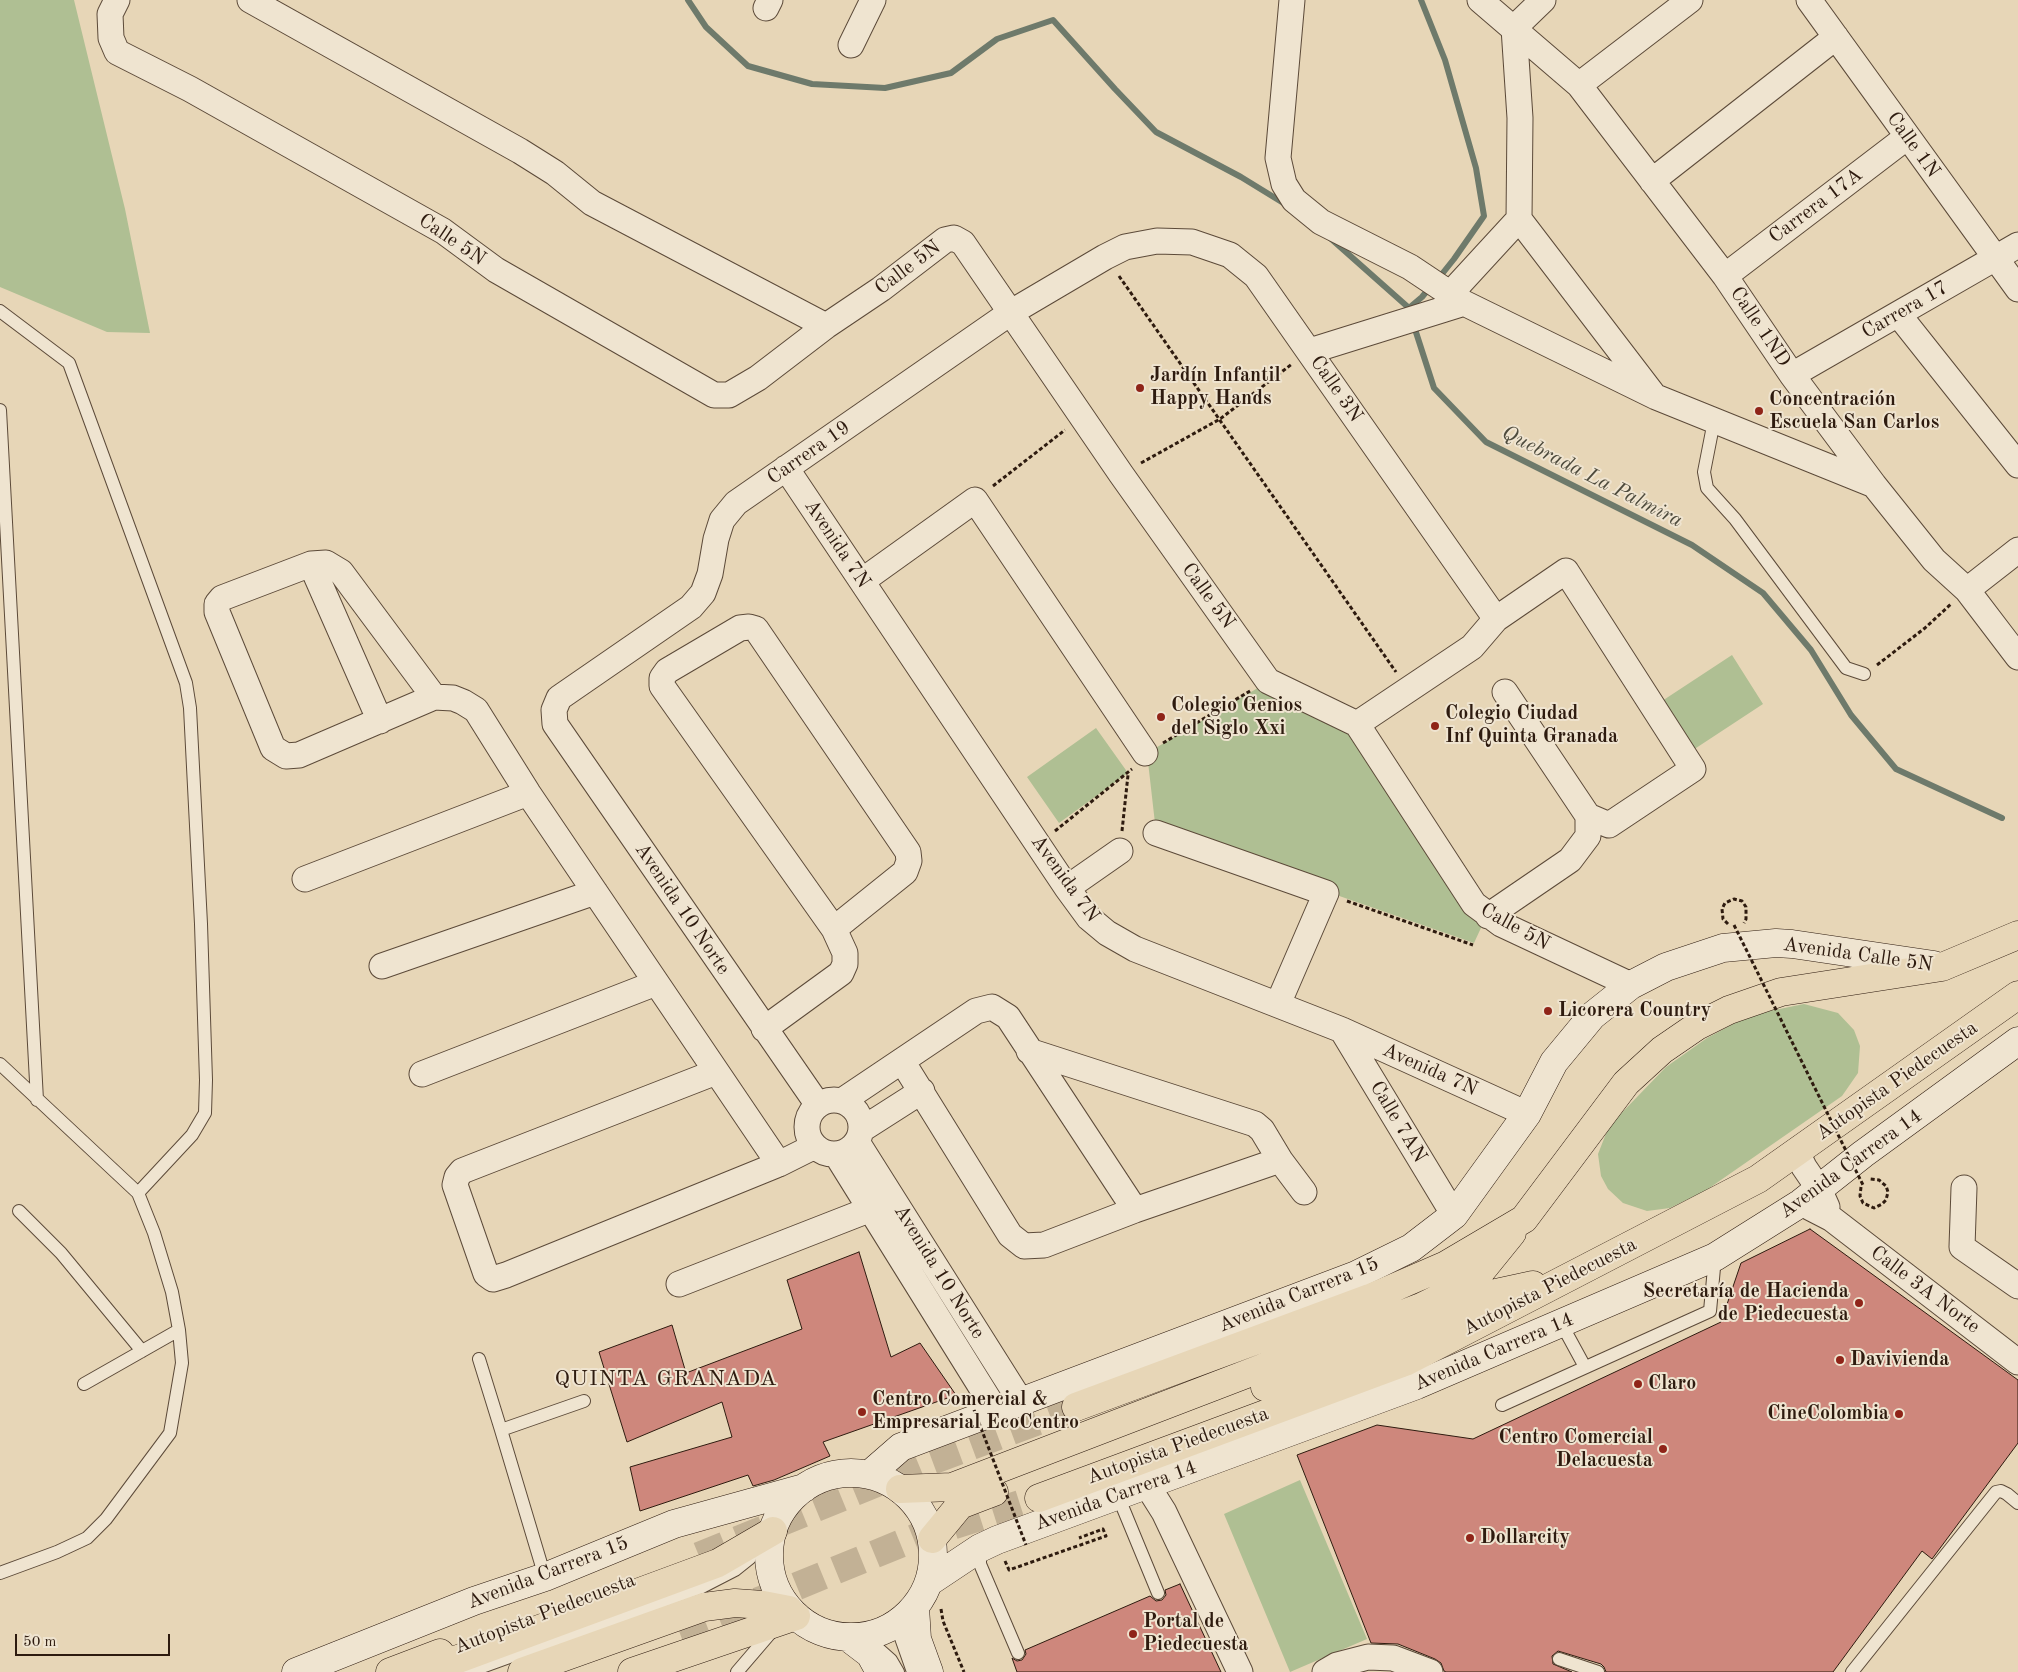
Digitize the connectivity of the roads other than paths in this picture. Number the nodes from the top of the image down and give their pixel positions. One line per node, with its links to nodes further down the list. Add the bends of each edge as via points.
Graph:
1 (117, 0): 25 (street, Calle 5N, via 110,14 111,38 118,52 443,231 496,270 714,395 729,395 758,378)
2 (250, 0): 25 (street, via 520,151 555,173 592,203)
3 (873, 0): 11 (street)
4 (1292, 0): 21 (street, via 1278,158 1284,184 1294,200 1321,222 1410,267)
5 (1480, 0): 9 (street, Calle 1ND)
6 (1543, 0): 9 (street)
7 (1690, 0): 12 (street)
8 (1809, 0): 10 (street, Calle 1N)
9 (1514, 28): 12 (street, Calle 1ND); 15 (street, via 1520,118)
10 (1836, 37): 13 (street, Calle 1N); 14 (street)
11 (851, 45)
12 (1579, 85): 14 (street, Calle 1ND)
13 (1907, 137): 18 (street, Calle 1N); 19 (street, Carrera 17A)
14 (1652, 181): 19 (street, Calle 1ND)
15 (1520, 219): 21 (street); 28 (street)
16 (2018, 245): 18 (street, Carrera 17)
17 (1115, 252): 23 (street, Carrera 19); 26 (street, Calle 3N, via 1157,241 1192,242 1230,255 1256,276)
18 (1996, 259): 20 (street, Calle 1N); 24 (street, Carrera 17)
19 (1725, 276): 27 (street, Calle 1ND)
20 (2018, 289)
21 (1452, 296): 26 (street, via 1425,314); 28 (street)
22 (0, 311): 81 (lane, via 69,363 183,673 190,708 202,924 205,1113 192,1135)
23 (1010, 312): 25 (street, Calle 5N, via 963,243 954,238 945,240); 32 (street, Carrera 19); 45 (street, Calle 5N, via 1268,681)
24 (1898, 314): 27 (street, Carrera 17); 31 (street)
25 (826, 326)
26 (1310, 351): 38 (street, Calle 3N)
27 (1792, 375): 33 (street, Calle 1ND)
28 (1656, 397): 30 (street)
29 (0, 410): 72 (lane)
30 (1714, 421): 33 (street); 40 (lane, via 1704,472 1707,488 1736,519 1846,668)
31 (2018, 465)
32 (786, 468): 36 (street, Avenida 7N); 43 (street, Carrera 19, via 736,503 722,520 710,574 703,593 691,607 559,698)
33 (1874, 485): 37 (street, Calle 1ND, via 1934,560)
34 (2018, 550): 37 (street)
35 (311, 564): 42 (street, via 326,563 341,572); 44 (street); 44 (street, via 222,598 216,604 273,748 286,756 299,755)
36 (862, 581): 46 (street, via 975,500); 52 (street, Avenida 7N)
37 (1967, 590): 39 (street, Calle 1ND)
38 (1496, 619): 45 (street, via 1472,647); 48 (street, via 1566,571 1693,769 1609,825)
39 (2018, 657)
40 (1864, 674)
41 (1505, 692): 48 (street)
42 (434, 697): 44 (street); 47 (street, via 453,698 476,710)
43 (554, 710): 63 (street, Avenida 10 Norte, via 555,724)
44 (380, 721)
45 (1357, 724): 54 (street, Calle 5N, via 1474,904)
46 (1145, 753)
47 (528, 793): 51 (street); 53 (street)
48 (1588, 816): 54 (street, via 1588,836 1570,860)
49 (1156, 833): 62 (street, via 1326,893)
50 (1120, 850): 52 (street)
51 (305, 879)
52 (1067, 888): 62 (street, Avenida 7N, via 1089,918 1135,949)
53 (595, 892): 57 (street); 59 (street)
54 (1488, 916): 60 (street, Calle 5N)
55 (834, 928): 55 (street, via 905,872 908,852 756,629 740,628 667,672 662,678 662,686); 63 (street, via 845,953 842,973)
56 (2018, 935): 58 (highway)
57 (382, 966)
58 (1942, 967): 60 (street, Avenida Calle 5N, via 1768,943 1722,948 1666,967); 87 (highway, via 1780,992 1745,1003 1697,1026 1662,1050 1626,1083)
59 (656, 982): 69 (street); 70 (street)
60 (1631, 985): 74 (street, Avenida Carrera 15, via 1592,1016 1554,1062)
61 (2018, 995): 76 (highway, Autopista Piedecuesta)
62 (1278, 1004): 64 (street, Avenida 7N)
63 (764, 1028): 73 (street, Avenida 10 Norte)
64 (1342, 1030): 74 (street, Avenida 7N); 86 (street, Calle 7AN)
65 (2018, 1041): 82 (street, Avenida Carrera 14)
66 (1030, 1051): 67 (street, via 1008,1017 992,1007 976,1011); 77 (street, via 1255,1124); 84 (street)
67 (902, 1061): 71 (street); 73 (street)
68 (0, 1064): 72 (lane)
69 (716, 1072): 78 (street); 78 (street, via 462,1171 455,1185 486,1274 493,1279 506,1275)
70 (422, 1074)
71 (922, 1091): 75 (street); 84 (street, via 1010,1235 1024,1246 1044,1245)
72 (37, 1100): 81 (lane)
73 (830, 1103): 75 (street, via 853,1107 860,1118); 75 (street, via 810,1113 809,1136)
74 (1527, 1114): 86 (street, Avenida Carrera 15)
75 (842, 1143): 78 (street); 83 (street, Avenida 10 Norte); 100 (street, Avenida 10 Norte)
76 (1797, 1152): 82 (street, Calle 3A Norte, via 1804,1166); 89 (highway, Autopista Piedecuesta, via 1758,1180)
77 (1280, 1160): 80 (street); 84 (street)
78 (779, 1164)
79 (1964, 1188): 91 (street, via 1962,1247)
80 (1304, 1192)
81 (138, 1193): 93 (lane, via 154,1233)
82 (1810, 1196): 88 (street, Avenida Carrera 14); 96 (street, Calle 3A Norte, via 1832,1219)
83 (870, 1209): 90 (street); 103 (street, Avenida 10 Norte)
84 (1135, 1210)
85 (19, 1211): 94 (lane, via 61,1253)
86 (1454, 1214): 100 (street, Avenida Carrera 15, via 1411,1248 1356,1275)
87 (1524, 1218): 102 (highway, via 1446,1265 1370,1298); 108 (highway, via 1478,1275 1421,1307 952,1487)
88 (1715, 1257): 92 (street, Avenida Carrera 14); 97 (lane, via 1710,1311)
89 (1566, 1278): 110 (highway, Autopista Piedecuesta, via 1405,1362); 113 (highway, via 1487,1295 1383,1342 960,1505)
90 (679, 1284)
91 (2018, 1286)
92 (1561, 1323): 97 (lane); 106 (street, Avenida Carrera 14, via 1417,1385)
93 (179, 1330): 94 (lane); 116 (lane, via 182,1363 170,1433 106,1519 87,1538)
94 (142, 1351): 98 (lane)
95 (479, 1359): 104 (lane)
96 (2018, 1362)
97 (1585, 1367): 101 (lane)
98 (84, 1384)
99 (584, 1401): 104 (lane)
100 (1021, 1402): 103 (street, Avenida Carrera 15)
101 (1502, 1405)
102 (1076, 1407)
103 (985, 1411): 105 (street, Avenida Carrera 15, via 901,1447)
104 (501, 1430): 117 (lane)
105 (870, 1474): 107 (street, via 847,1472 824,1477); 108 (street)
106 (1159, 1480): 109 (street, Avenida Carrera 14); 138 (street, via 1164,1512)
107 (804, 1488): 112 (street, via 782,1510); 117 (street, Avenida Carrera 15, via 674,1524)
108 (900, 1488): 113 (street, via 926,1519)
109 (1118, 1496): 114 (street, Avenida Carrera 14); 118 (lane)
110 (1039, 1498)
111 (2018, 1503): 142 (lane, via 2007,1494 1996,1492)
112 (773, 1535): 120 (street, via 769,1554 771,1571); 127 (highway, via 718,1563); 128 (lane, via 734,1570 710,1583)
113 (932, 1539): 119 (street, via 934,1561)
114 (980, 1548): 119 (street, Avenida Carrera 14); 123 (lane, via 980,1564)
115 (699, 1556): 126 (highway, Autopista Piedecuesta)
116 (0, 1573)
117 (545, 1577): 125 (street, Avenida Carrera 15, via 474,1601)
118 (1158, 1593)
119 (924, 1602): 122 (street, via 897,1624 874,1635); 136 (lane, via 902,1626 901,1638); 137 (street, via 917,1639)
120 (787, 1612): 122 (street, via 821,1632); 129 (lane, via 755,1594 684,1599); 130 (highway, via 764,1605 704,1606); 132 (highway); 133 (lane)
121 (679, 1631): 131 (highway)
122 (853, 1637): 134 (street, via 870,1654); 135 (lane, via 882,1650)
123 (1018, 1653)
124 (1559, 1659): 141 (lane)
125 (296, 1672)
126 (390, 1672)
127 (424, 1672)
128 (468, 1672)
129 (486, 1672)
130 (522, 1672)
131 (564, 1672)
132 (632, 1672)
133 (737, 1672)
134 (880, 1672)
135 (898, 1672)
136 (912, 1672)
137 (929, 1672)
138 (1240, 1672)
139 (1325, 1672): 140 (street, via 1337,1665 1368,1657 1393,1658)
140 (1430, 1672)
141 (1598, 1672)
142 (1852, 1672)

